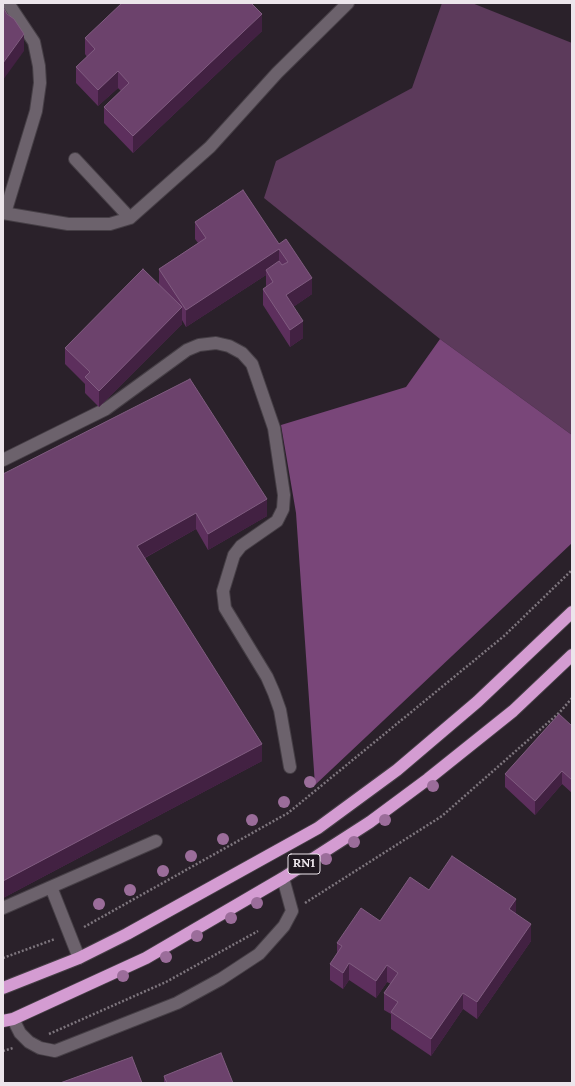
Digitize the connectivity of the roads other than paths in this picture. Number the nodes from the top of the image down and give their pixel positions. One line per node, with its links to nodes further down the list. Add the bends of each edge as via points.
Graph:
1 (8, 3): 4 (street, via 34,42 40,83 36,112)
2 (348, 3): 5 (street, via 277,73 210,147)
3 (75, 159): 5 (street)
4 (4, 213): 5 (street, via 68,224 110,224)
5 (130, 218)
6 (3, 460): 9 (street, via 106,409 199,344 216,343 242,353 252,364 274,428 284,495 283,509 277,522 241,546 234,555 223,591 225,608 274,693 280,710)
7 (572, 612): 14 (highway, RN1, via 477,702 397,770 318,828)
8 (572, 655): 11 (highway, RN1, via 513,711 428,779 370,822)
9 (290, 767)
10 (156, 841): 12 (street)
11 (283, 878): 16 (highway, RN1, via 146,958); 16 (street, via 292,912 284,926 259,954 178,1003 55,1051 40,1048 29,1042)
12 (51, 887): 13 (street); 14 (street)
13 (3, 908)
14 (79, 958): 15 (highway, RN1)
15 (3, 988)
16 (8, 1020)

